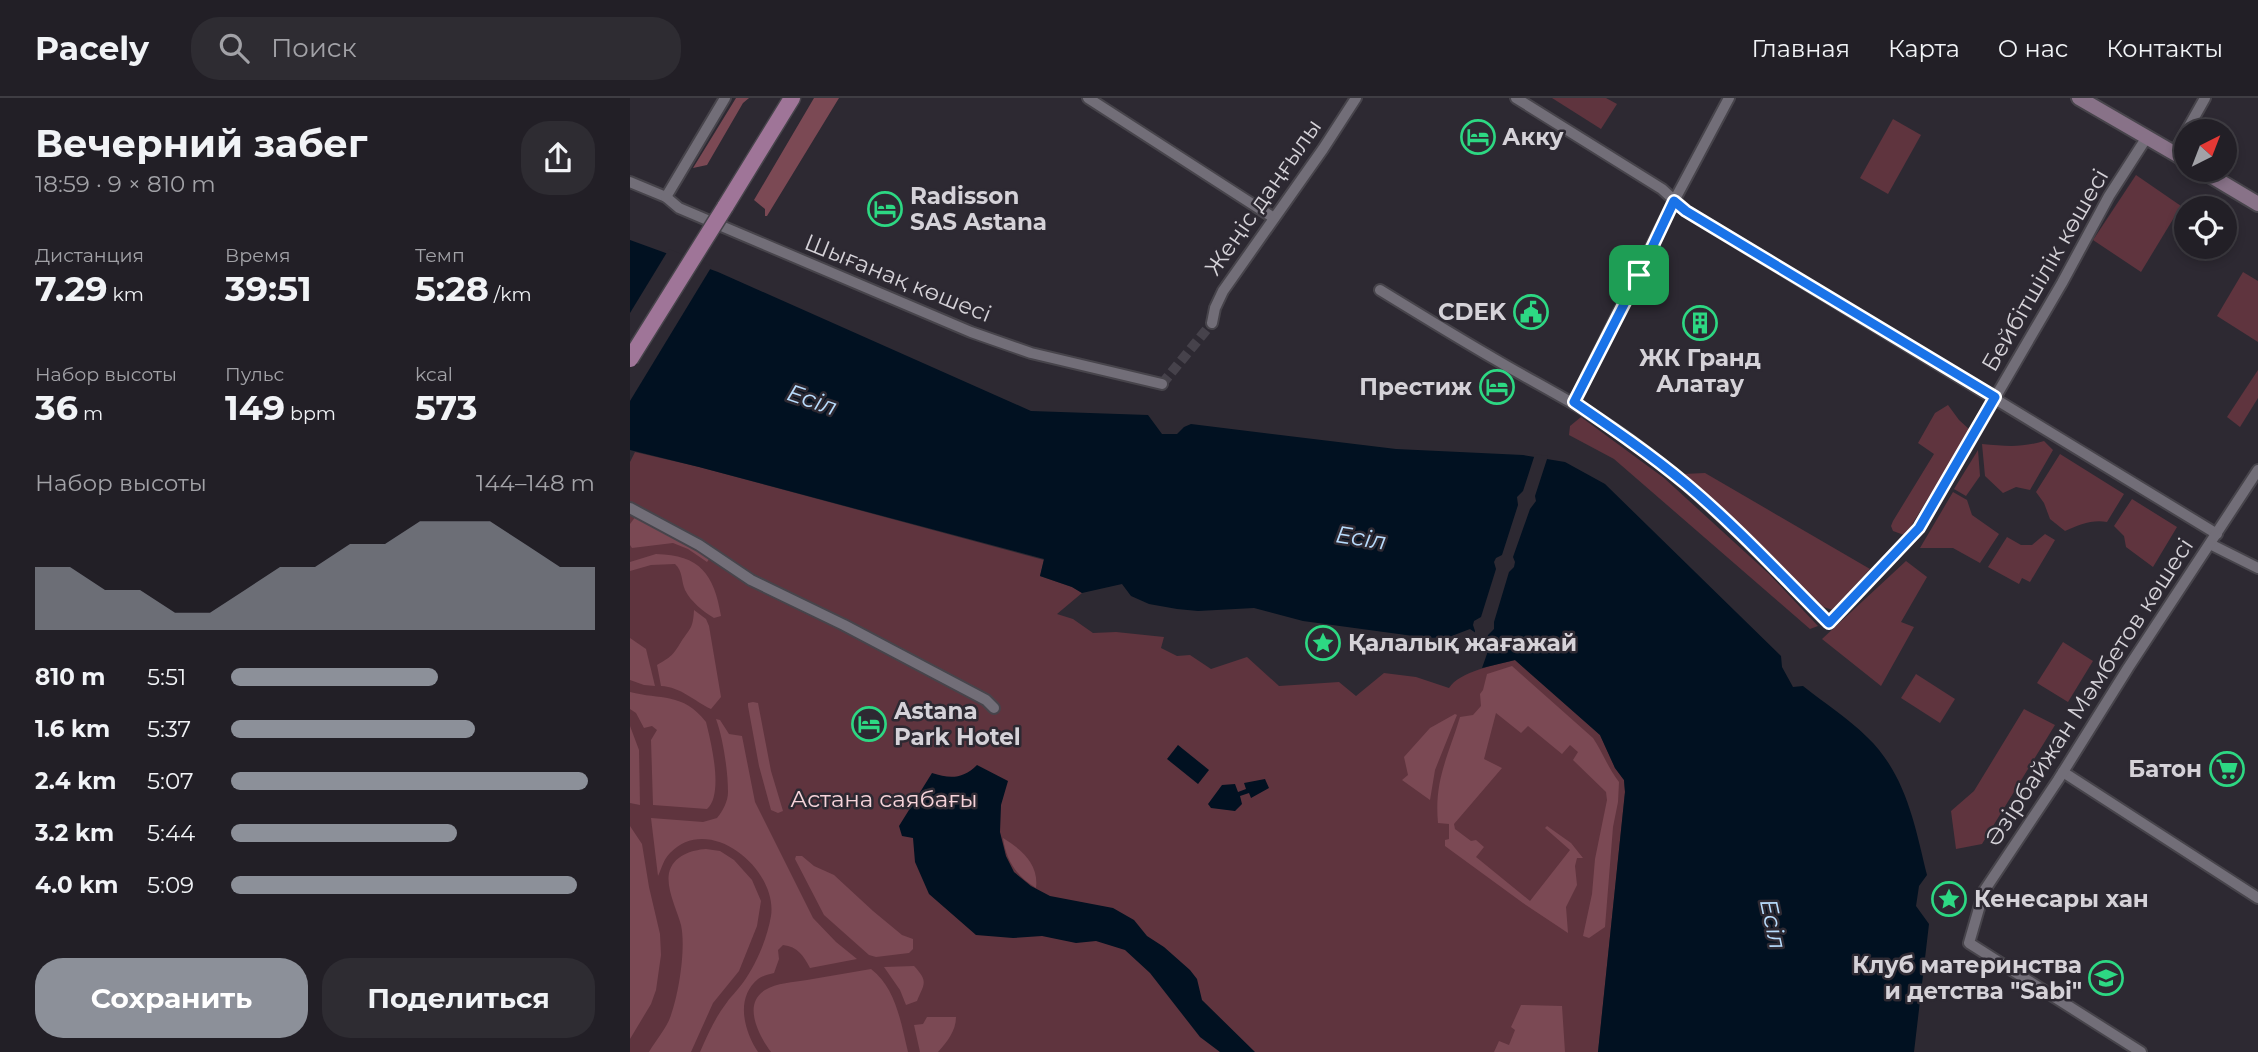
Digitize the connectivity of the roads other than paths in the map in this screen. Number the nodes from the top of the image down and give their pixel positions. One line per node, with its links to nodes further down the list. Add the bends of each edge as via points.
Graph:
1 (725, 98): 14 (street)
2 (792, 98): 20 (main road, bridge)
3 (1088, 98): 17 (street)
4 (1356, 98): 17 (street, Жеңіс даңғылы)
5 (1516, 98): 15 (street)
6 (1728, 98): 15 (street)
7 (2079, 98): 10 (main road)
8 (2205, 98): 9 (street)
9 (2196, 119)
10 (2147, 137): 11 (main road); 22 (street, Бейбітшілік көшесі)
11 (2174, 153)
12 (630, 182): 14 (street, Шығанақ көшесі)
13 (2221, 182): 16 (main road)
14 (666, 197): 21 (street, Шығанақ көшесі, via 679,208 971,332 1031,353)
15 (1674, 201): 22 (street); 23 (street)
16 (2258, 204)
17 (1274, 218): 19 (street, Жеңіс даңғылы, via 1223,290)
18 (1380, 290): 23 (street)
19 (1212, 323)
20 (630, 359)
21 (1162, 383)
22 (1995, 397): 23 (street, Бейбітшілік көшесі, via 1919,528 1829,623 1688,486); 26 (street)
23 (1574, 402)
24 (2258, 470): 26 (street, Әзірбайжан Мәмбетов көшесі)
25 (630, 508): 29 (street, via 751,580 844,625)
26 (2217, 534): 27 (street, Әзірбайжан Мәмбетов көшесі)
27 (2210, 544): 28 (street); 30 (street, Әзірбайжан Мәмбетов көшесі)
28 (2258, 568)
29 (994, 708)
30 (2063, 772): 31 (street); 32 (street, Әзірбайжан Мәмбетов көшесі, via 1984,891 1969,943)
31 (2258, 898)
32 (2141, 1052)

